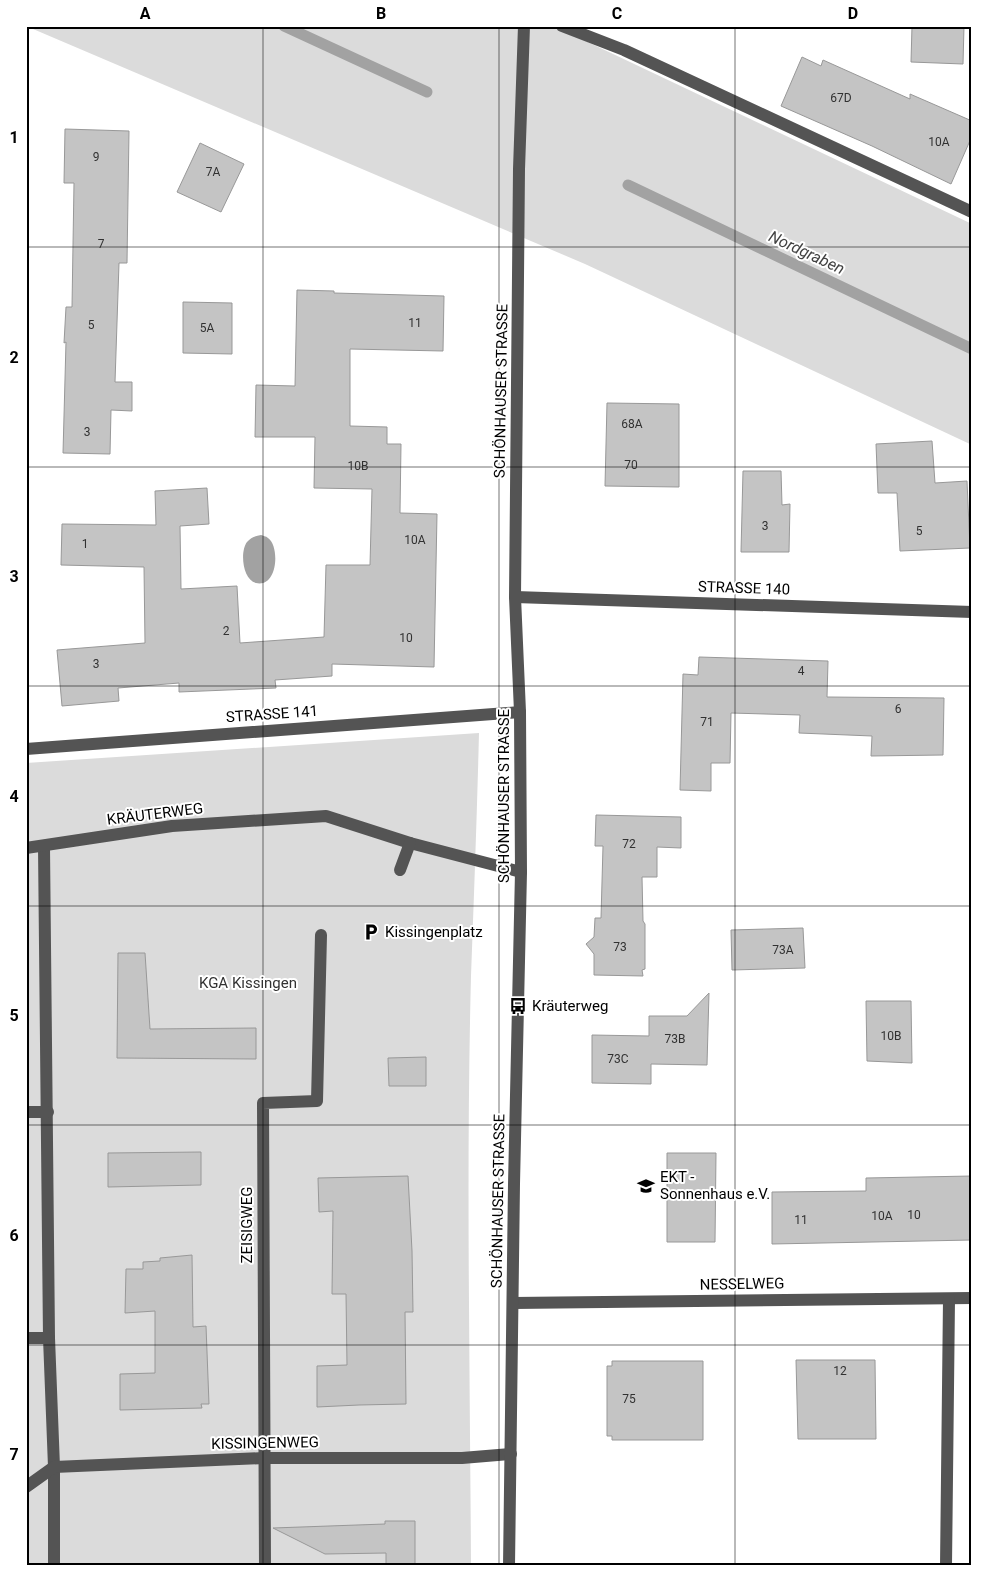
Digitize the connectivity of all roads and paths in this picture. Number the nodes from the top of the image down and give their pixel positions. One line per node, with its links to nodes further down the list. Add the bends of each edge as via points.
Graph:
1 (524, 26): 4 (street, SCHÖNHAUSER STRASSE, via 519,169)
2 (562, 26): 3 (street, via 624,50)
3 (972, 212)
4 (515, 597): 5 (street, STRASSE 140); 6 (street, SCHÖNHAUSER STRASSE)
5 (972, 612)
6 (520, 712): 7 (street, STRASSE 141); 12 (street, SCHÖNHAUSER STRASSE)
7 (26, 749)
8 (410, 843): 9 (street, KRÄUTERWEG, via 326,816 172,826); 11 (street); 12 (street, KRÄUTERWEG)
9 (44, 847): 10 (street, KRÄUTERWEG); 15 (street)
10 (26, 848)
11 (400, 870)
12 (521, 872): 18 (street, SCHÖNHAUSER STRASSE)
13 (321, 935): 22 (street, ZEISIGWEG, via 317,1101 263,1103)
14 (26, 1112): 15 (street)
15 (48, 1112): 20 (street)
16 (972, 1298): 17 (street, NESSELWEG)
17 (949, 1299): 18 (street, NESSELWEG); 28 (street)
18 (513, 1303): 21 (street, SCHÖNHAUSER STRASSE)
19 (26, 1338): 20 (street)
20 (50, 1338): 23 (street)
21 (511, 1454): 22 (street, KISSINGENWEG, via 462,1458); 27 (street, SCHÖNHAUSER STRASSE)
22 (264, 1458): 23 (street, KISSINGENWEG); 26 (street, ZEISIGWEG)
23 (54, 1467): 24 (street); 25 (street)
24 (26, 1487)
25 (54, 1566)
26 (265, 1566)
27 (509, 1566)
28 (946, 1566)

